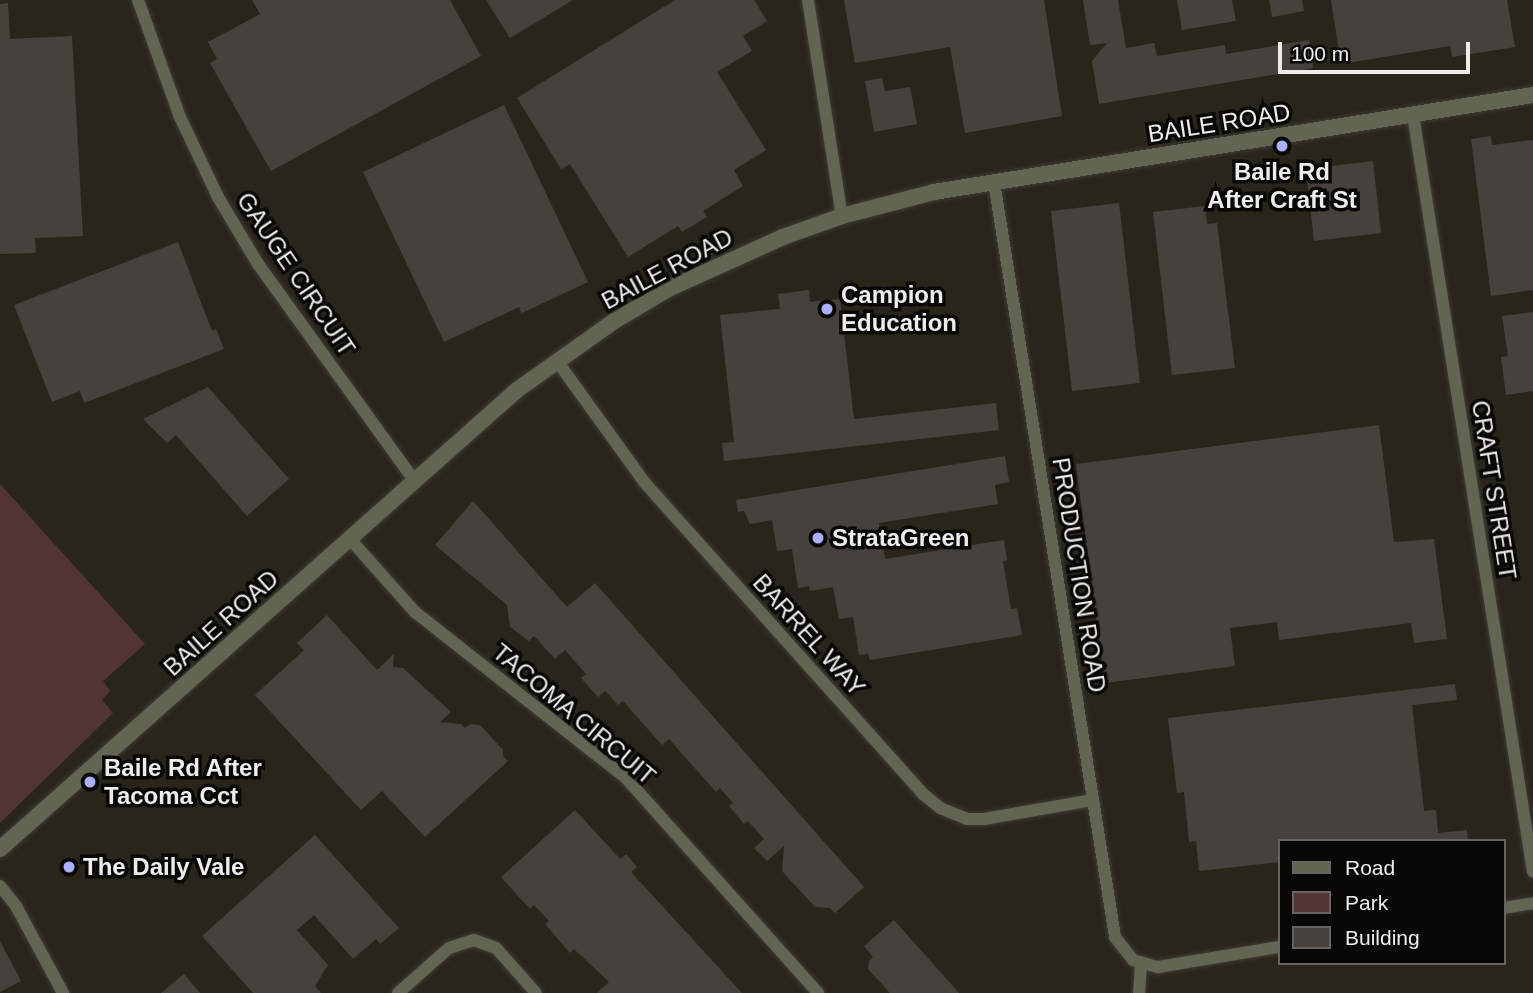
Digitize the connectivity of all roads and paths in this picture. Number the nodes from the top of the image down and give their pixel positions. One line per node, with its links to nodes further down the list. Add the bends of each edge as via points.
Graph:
1 (138, 0): 8 (street, GAUGE CIRCUIT, via 180,117 218,197 258,264)
2 (808, 0): 6 (street)
3 (1533, 95): 4 (street, BAILE ROAD)
4 (1413, 115): 5 (street, BAILE ROAD); 12 (street, CRAFT STREET)
5 (994, 182): 6 (street, BAILE ROAD); 10 (street, PRODUCTION ROAD)
6 (842, 216): 7 (street, BAILE ROAD, via 668,289)
7 (557, 360): 8 (street, BAILE ROAD); 10 (street, BARREL WAY, via 645,483 940,808 967,819 984,819)
8 (414, 480): 9 (street, BAILE ROAD)
9 (350, 539): 11 (street, BAILE ROAD); 21 (street, TACOMA CIRCUIT, via 415,612 625,777)
10 (1093, 800): 17 (street, PRODUCTION ROAD, via 1114,934 1125,953)
11 (0, 849)
12 (1533, 872)
13 (0, 886): 18 (street, via 16,905)
14 (1533, 903): 15 (street)
15 (1505, 908)
16 (1278, 947): 17 (street, via 1158,968)
17 (1141, 964): 22 (street)
18 (63, 993)
19 (398, 993): 20 (street, via 449,948 474,940 496,948)
20 (536, 993)
21 (818, 993)
22 (1139, 993)

